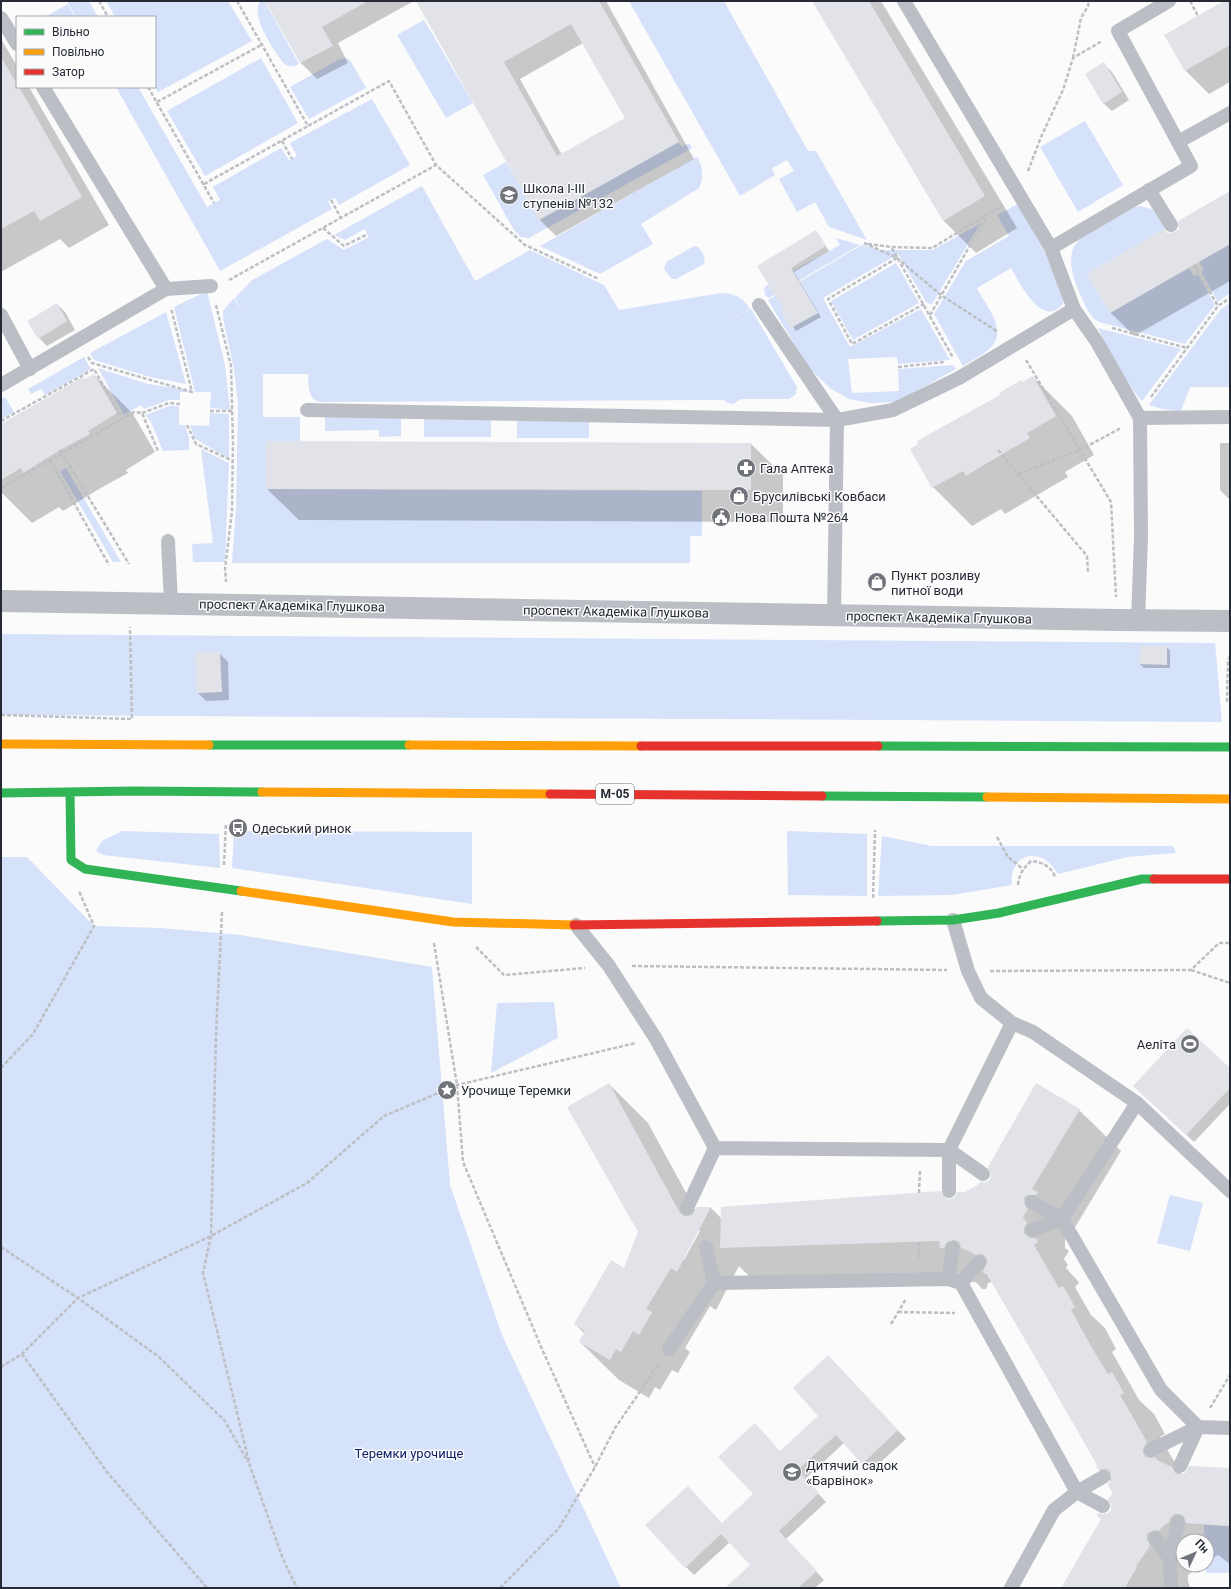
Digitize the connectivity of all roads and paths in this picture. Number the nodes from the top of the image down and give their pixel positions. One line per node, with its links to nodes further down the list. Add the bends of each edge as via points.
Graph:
1 (98, 1): 7 (path)
2 (238, 1): 11 (path)
3 (904, 1): 33 (lane)
4 (1089, 1): 12 (path, via 1081,18)
5 (1169, 1): 19 (lane, via 1118,31)
6 (1190, 1): 8 (path)
7 (107, 16)
8 (1198, 16)
9 (1, 18): 10 (lane)
10 (16, 42)
11 (263, 44): 15 (path); 17 (path)
12 (1073, 58)
13 (44, 88): 38 (lane)
14 (149, 88): 15 (path)
15 (157, 102): 22 (path)
16 (1230, 113): 19 (lane)
17 (308, 126): 18 (path); 21 (path, via 389,81)
18 (282, 141): 20 (path); 22 (path)
19 (1178, 142): 23 (lane, via 1191,166)
20 (292, 158)
21 (436, 165): 27 (path); 36 (path, via 525,245)
22 (204, 184): 25 (path)
23 (1150, 190): 28 (lane); 33 (lane)
24 (331, 200): 27 (path)
25 (214, 203)
26 (988, 214): 39 (path)
27 (341, 218): 29 (path)
28 (1171, 225)
29 (323, 228): 30 (path, via 344,246); 37 (path, via 226,282)
30 (368, 234)
31 (864, 243): 34 (path)
32 (891, 247): 34 (path)
33 (1050, 248): 45 (lane)
34 (897, 258): 39 (path); 41 (path); 41 (path, via 828,299 852,344)
35 (1194, 265): 44 (path)
36 (600, 279)
37 (211, 286): 38 (lane); 60 (path, via 231,366)
38 (166, 289): 54 (lane)
39 (942, 295): 47 (path); 49 (path)
40 (1230, 298): 44 (path)
41 (924, 304): 47 (path)
42 (170, 305): 52 (path, via 192,392)
43 (758, 305): 65 (lane)
44 (1218, 306): 50 (path)
45 (1074, 309): 49 (lane); 63 (lane, via 1097,342)
46 (1, 315): 54 (lane)
47 (930, 315): 53 (path, via 954,360)
48 (1106, 326): 50 (path)
49 (1017, 344): 65 (lane, via 959,378 893,410); 70 (path)
50 (1187, 348): 63 (path, via 1149,401)
51 (86, 353): 52 (path)
52 (92, 363): 55 (path)
53 (898, 368)
54 (30, 369): 56 (lane)
55 (94, 369): 64 (path); 66 (path)
56 (1, 385)
57 (180, 404): 61 (path, via 169,403)
58 (307, 410): 65 (lane)
59 (210, 411): 60 (path)
60 (232, 411): 74 (path)
61 (142, 413): 64 (path, via 134,412); 71 (path)
62 (1230, 417): 63 (lane)
63 (1140, 418): 70 (path); 86 (lane, via 1140,538)
64 (122, 420): 72 (path)
65 (836, 420): 85 (lane)
66 (1, 421)
67 (187, 425): 74 (path, via 196,444)
68 (60, 450): 72 (path)
69 (998, 450): 75 (path)
70 (1080, 450): 75 (path); 86 (path, via 1111,502)
71 (158, 451)
72 (62, 454): 73 (path); 78 (path)
73 (50, 460): 76 (path); 79 (path)
74 (233, 462): 84 (path, via 232,511 225,569)
75 (1018, 474): 80 (path, via 1087,556)
76 (1, 488)
77 (168, 541): 83 (lane)
78 (128, 564)
79 (109, 565)
80 (1088, 572)
81 (1, 601): 82 (street, проспект Академіка Глушкова)
82 (129, 602): 83 (street, проспект Академіка Глушкова); 90 (path, via 132,719)
83 (171, 603): 84 (street, проспект Академіка Глушкова)
84 (228, 604): 85 (street, проспект Академіка Глушкова)
85 (834, 615): 86 (street, проспект Академіка Глушкова)
86 (1128, 621): 87 (street, проспект Академіка Глушкова)
87 (1230, 621)
88 (1230, 656): 89 (path)
89 (1230, 701)
90 (1, 714)
91 (1, 744): 92 (main road)
92 (1230, 747)
93 (1, 793): 94 (main road, М-05)
94 (70, 793): 95 (main road, М-05, via 133,791); 98 (main road)
95 (1230, 799)
96 (874, 830): 103 (path)
97 (998, 837): 99 (path, via 1008,857)
98 (70, 860): 105 (main road, via 85,869); 116 (path, via 80,895 94,926 33,1034)
99 (1023, 869): 100 (path, via 1031,862 1040,862 1048,866); 102 (path)
100 (1056, 879)
101 (1230, 879): 106 (main road, via 1142,879 999,913)
102 (1018, 887)
103 (874, 900)
104 (221, 920): 128 (path)
105 (430, 920): 107 (main road); 117 (path)
106 (953, 920): 108 (main road); 112 (lane)
107 (453, 922): 108 (main road); 110 (path, via 504,975)
108 (576, 925): 110 (lane)
109 (1230, 943): 111 (path, via 1219,943)
110 (609, 966): 112 (path); 115 (lane)
111 (1191, 970): 112 (path); 113 (path)
112 (968, 971): 114 (lane, via 981,998)
113 (1230, 983)
114 (1012, 1023): 118 (lane, via 1033,1032); 120 (lane)
115 (656, 1039): 117 (path); 119 (lane)
116 (1, 1068)
117 (457, 1085): 128 (path, via 384,1116 307,1183); 148 (path, via 463,1162 542,1350)
118 (1137, 1103): 123 (lane); 126 (lane)
119 (715, 1148): 120 (lane); 125 (lane)
120 (949, 1150): 121 (lane); 122 (lane)
121 (983, 1174)
122 (949, 1191)
123 (1230, 1191)
124 (1032, 1202): 126 (lane)
125 (687, 1208)
126 (1062, 1219): 127 (lane); 143 (lane, via 1161,1390)
127 (1032, 1230)
128 (211, 1236): 136 (path); 146 (path, via 203,1274)
129 (1, 1247): 136 (path)
130 (706, 1247): 134 (lane)
131 (952, 1248): 133 (lane)
132 (979, 1262): 135 (lane)
133 (948, 1278): 134 (lane); 135 (lane)
134 (714, 1283): 139 (lane)
135 (961, 1283): 138 (lane)
136 (78, 1298): 140 (path); 146 (path, via 159,1357 214,1410 224,1421)
137 (898, 1312): 138 (path)
138 (978, 1314): 150 (lane)
139 (670, 1349): 148 (path, via 615,1428)
140 (22, 1354): 141 (path); 155 (path, via 107,1472)
141 (1, 1367)
142 (1230, 1375): 143 (path)
143 (1198, 1427): 144 (lane); 145 (lane); 147 (lane)
144 (1230, 1428)
145 (1152, 1450)
146 (250, 1466): 156 (path, via 283,1558)
147 (1180, 1466)
148 (595, 1467): 157 (path, via 559,1528)
149 (1103, 1478): 150 (lane)
150 (1077, 1492): 151 (lane); 158 (lane, via 1054,1510)
151 (1103, 1506)
152 (1178, 1522): 154 (lane)
153 (1155, 1538): 154 (lane)
154 (1170, 1559): 159 (lane)
155 (207, 1588)
156 (298, 1588)
157 (500, 1588)
158 (1011, 1588)
159 (1171, 1588)

